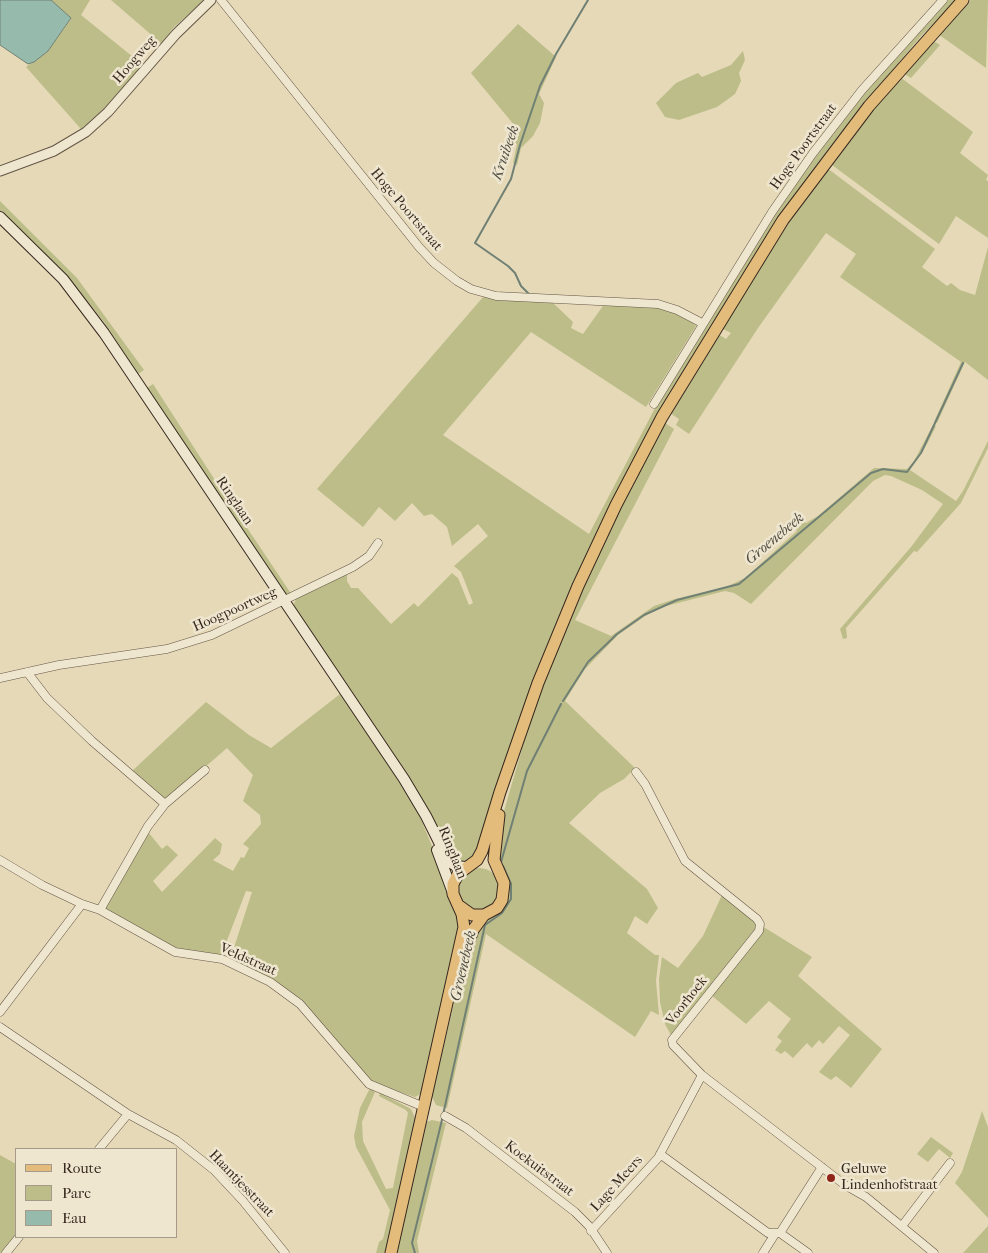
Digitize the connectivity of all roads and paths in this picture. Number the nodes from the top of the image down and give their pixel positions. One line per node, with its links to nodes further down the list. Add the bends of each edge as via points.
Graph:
1 (211, 0): 5 (street, Hoogweg, via 176,34 108,112 79,137 54,151)
2 (221, 0): 9 (street, Hoge Poortstraat, via 419,247 456,281 471,290 496,296 658,304)
3 (943, 0): 9 (street, Hoge Poortstraat, via 879,70 813,154)
4 (963, 0): 17 (main road, via 886,85 824,163 783,220 670,403 632,473 578,586 538,683)
5 (3, 171)
6 (0, 217): 8 (main road, Ringlaan)
7 (0, 223): 8 (main road, Ringlaan)
8 (18, 234): 12 (main road, Ringlaan, via 82,303)
9 (702, 323): 10 (street, Hoge Poortstraat)
10 (654, 404)
11 (378, 543): 12 (street, Hoogpoortweg, via 369,556 353,567)
12 (285, 602): 13 (street, Hoogpoortweg, via 193,642); 18 (main road, Ringlaan)
13 (26, 672): 14 (street, Hoogpoortweg); 19 (street, via 47,698 92,741)
14 (0, 678)
15 (205, 770): 19 (street)
16 (636, 772): 30 (street, Voorhoek, via 685,862 760,924 759,931 672,1040)
17 (506, 776): 21 (main road, via 482,851); 22 (main road, via 494,853 494,863)
18 (413, 794): 21 (main road, Ringlaan, via 450,862 456,866); 23 (main road, Ringlaan)
19 (165, 804): 25 (street, via 148,826)
20 (0, 860): 24 (street, Veldstraat)
21 (468, 866): 22 (main road, via 487,865); 23 (main road, via 458,874 453,884)
22 (500, 875): 26 (main road, via 504,892 502,900 497,908)
23 (455, 899): 26 (main road, via 472,915); 27 (main road, via 464,927)
24 (82, 904): 25 (street, Veldstraat); 28 (street)
25 (100, 910): 31 (street, Veldstraat, via 176,952 222,959 284,990 320,1025 373,1087)
26 (484, 915): 27 (main road, via 474,930)
27 (447, 1005): 31 (main road)
28 (0, 1012)
29 (0, 1027): 32 (street)
30 (702, 1075): 35 (street, Lage Meers); 37 (street, Voorhoek)
31 (424, 1107): 44 (main road)
32 (128, 1114): 34 (street); 43 (street, Haantjesstraat, via 176,1140 214,1170)
33 (445, 1116): 39 (street, Koekuitstraat, via 466,1128 575,1212)
34 (99, 1148)
35 (660, 1154): 39 (street, Lage Meers); 40 (street, Lage Meers, via 768,1233)
36 (950, 1163): 38 (street)
37 (822, 1167): 38 (street, Voorhoek); 40 (street)
38 (902, 1226): 48 (street, Voorhoek)
39 (591, 1231): 45 (street, Koekuitstraat)
40 (777, 1233): 46 (street); 47 (street, Lage Meers)
41 (18, 1238): 42 (street)
42 (6, 1253)
43 (285, 1253)
44 (390, 1253)
45 (607, 1253)
46 (763, 1253)
47 (808, 1253)
48 (934, 1253)

